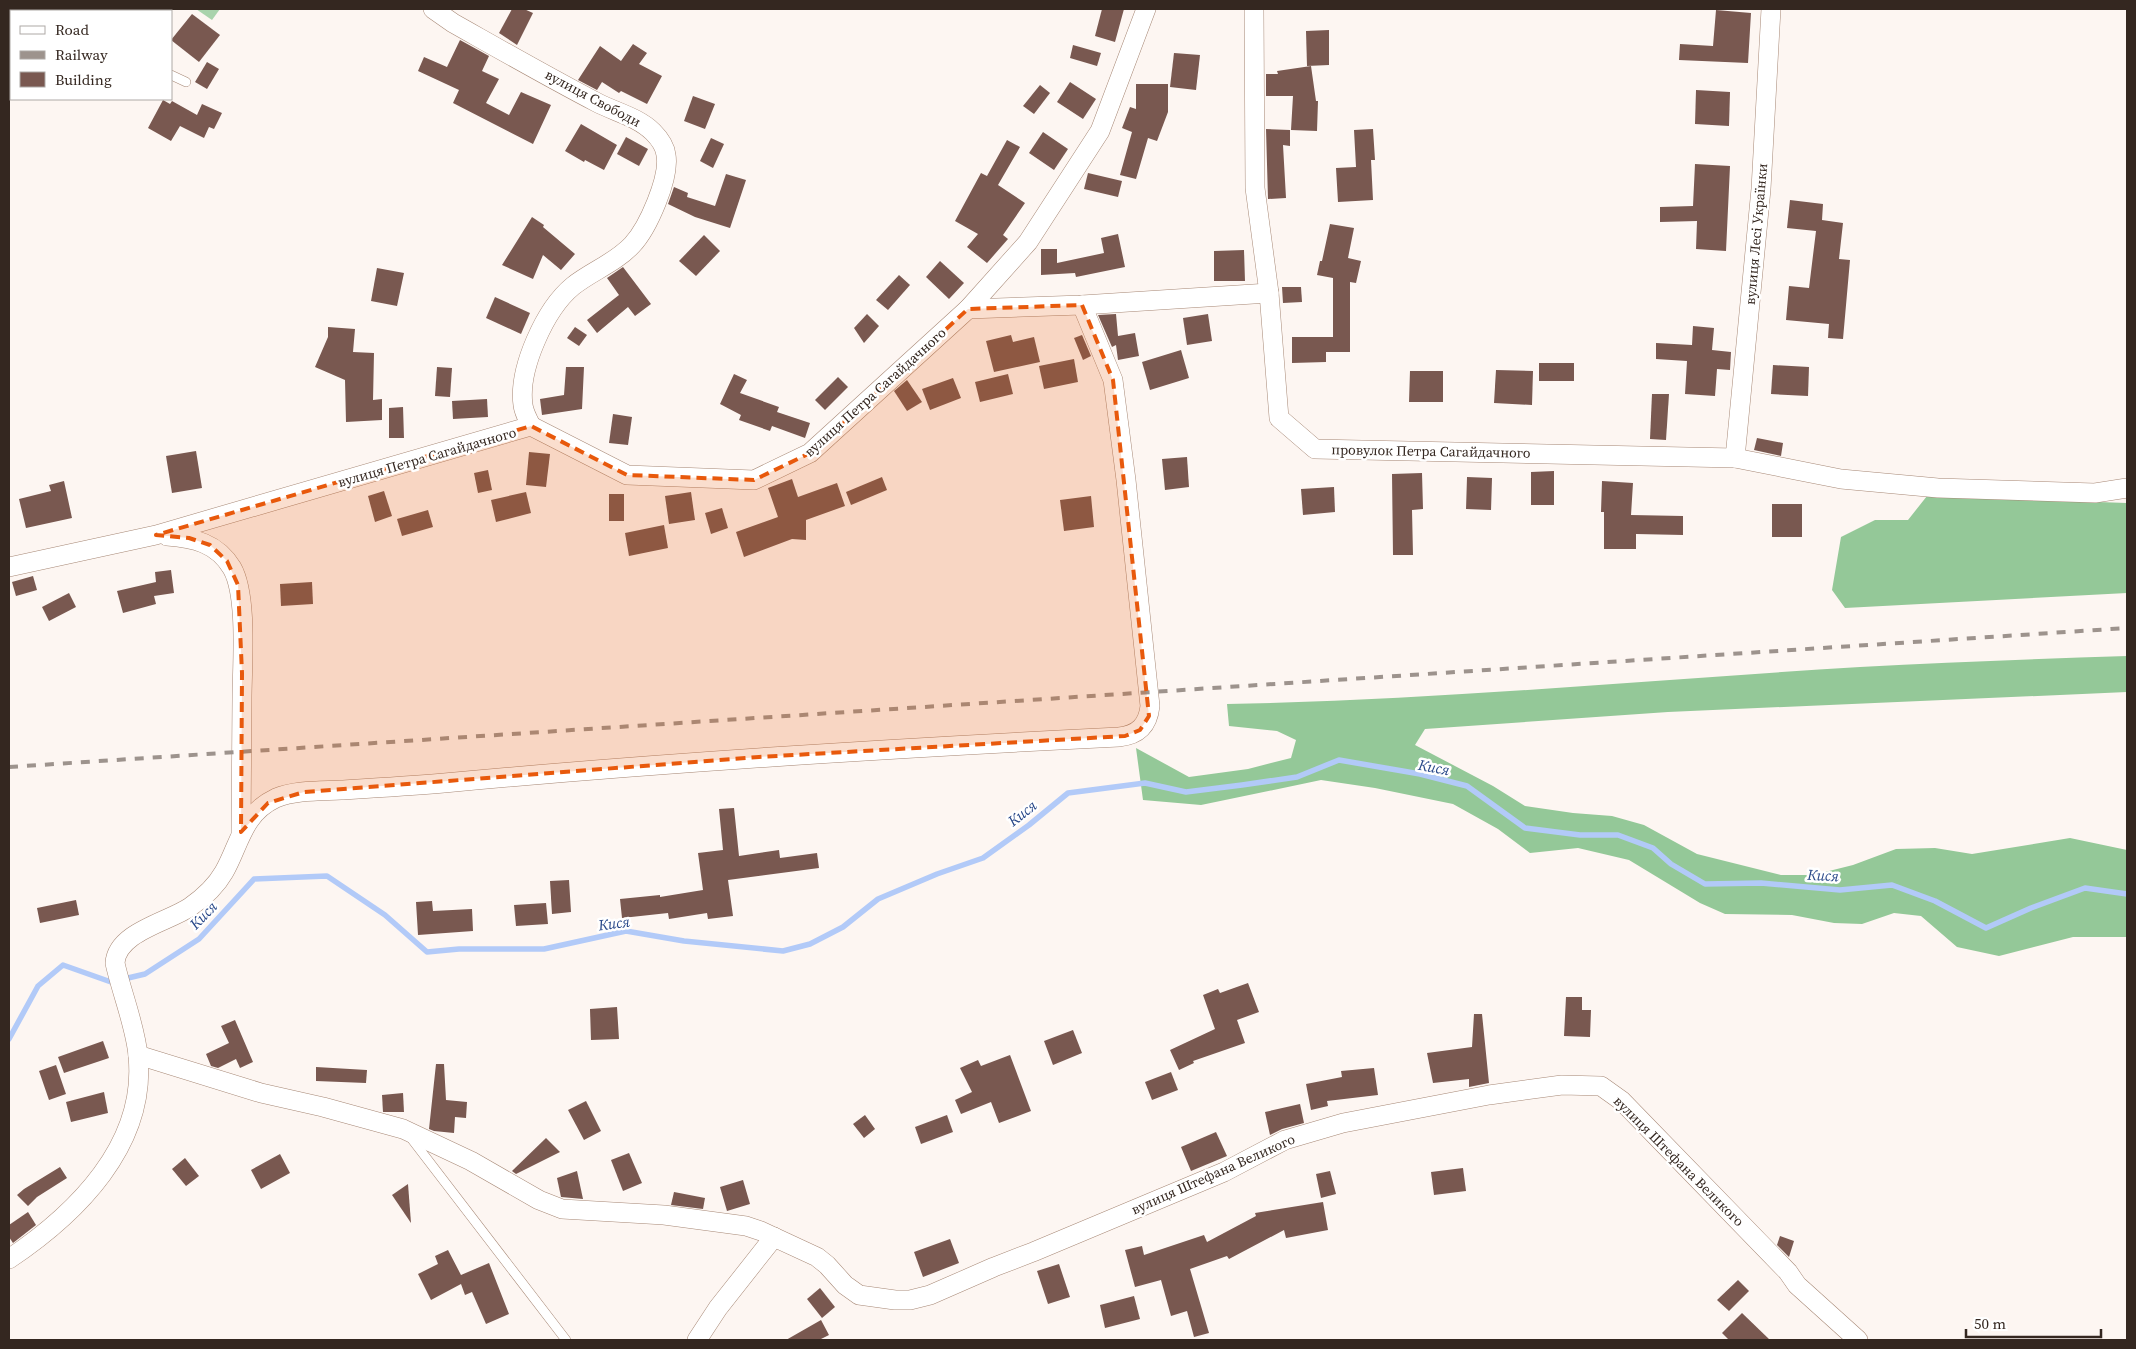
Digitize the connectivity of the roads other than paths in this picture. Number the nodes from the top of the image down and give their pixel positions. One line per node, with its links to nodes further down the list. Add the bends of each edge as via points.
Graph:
1 (434, 9): 10 (street, вулиця Свободи, via 453,24 597,102 642,122 658,137 666,153 658,197 638,238 614,260 565,293 543,324 524,384 523,405)
2 (1146, 9): 9 (street, вулиця Петра Сагайдачного, via 1100,131 1028,242)
3 (1254, 9): 7 (street, провулок Петра Сагайдачного, via 1255,188)
4 (1771, 9): 11 (street, вулиця Лесі Українки, via 1761,189)
5 (172, 75): 6 (lane)
6 (186, 82)
7 (1268, 293): 8 (street); 11 (street, провулок Петра Сагайдачного, via 1279,418 1315,448)
8 (1082, 305): 9 (street); 15 (street, via 1113,380 1123,454 1150,706 1146,722 1136,733 1119,737 759,757 304,792 268,803)
9 (968, 309): 10 (street, вулиця Петра Сагайдачного, via 810,453 754,480 627,475)
10 (531, 426): 13 (street, вулиця Петра Сагайдачного)
11 (1735, 458): 12 (street, провулок Петра Сагайдачного, via 1841,479 1938,488 2088,493)
12 (2127, 488)
13 (156, 535): 14 (street, вулиця Петра Сагайдачного); 15 (street, via 189,538 210,545 227,561 238,584 242,672)
14 (9, 567)
15 (241, 832): 16 (street, via 225,870 205,895 183,912 128,940 118,950 115,963)
16 (138, 1055): 17 (street, вулиця Штефана Великого, via 260,1093 323,1106); 19 (street, via 134,1104 125,1133 109,1164 81,1201)
17 (403, 1129): 18 (street, вулиця Штефана Великого, via 562,1209 732,1223); 20 (lane)
18 (774, 1237): 21 (street); 22 (street, вулиця Штефана Великого, via 817,1257 859,1295 884,1300 916,1299 1224,1172 1285,1140 1343,1123 1489,1095 1562,1085 1601,1086 1622,1101 1798,1285)
19 (9, 1259)
20 (566, 1340)
21 (697, 1340)
22 (1858, 1340)

